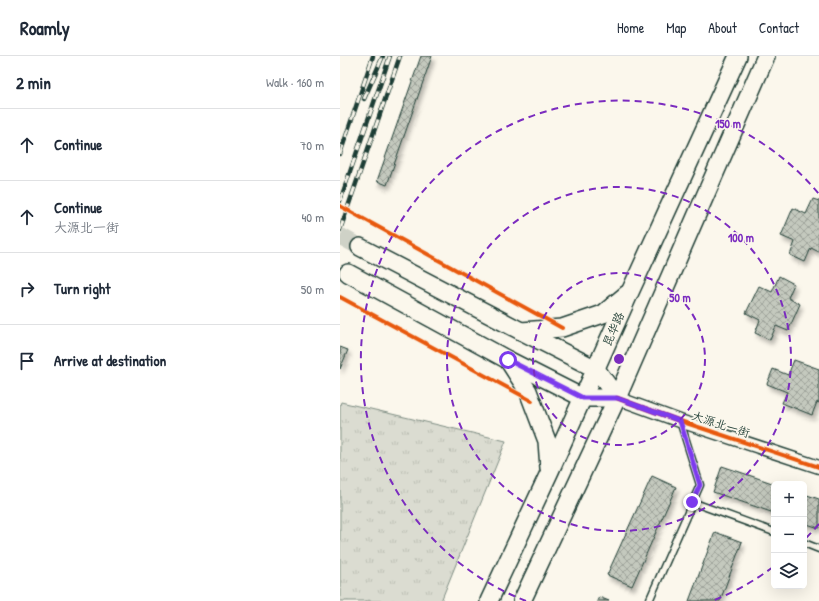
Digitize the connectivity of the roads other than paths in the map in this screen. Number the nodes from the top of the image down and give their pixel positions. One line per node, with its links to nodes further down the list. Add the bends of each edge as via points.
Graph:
1 (738, 56): 5 (main road, 昆华路)
2 (766, 56): 10 (main road)
3 (360, 247): 6 (main road)
4 (348, 273): 7 (main road)
5 (630, 292): 6 (main road, via 602,314 562,328); 8 (main road, 昆华路)
6 (521, 331): 8 (main road)
7 (508, 360): 9 (main road); 13 (main road, via 528,391 547,441)
8 (596, 369): 9 (main road, 昆华路); 10 (main road)
9 (583, 398): 10 (main road); 13 (main road, 昆华路)
10 (617, 398): 11 (street, 大源北一街); 19 (main road)
11 (680, 421): 12 (street, 大源北一街); 14 (lane, via 700,485)
12 (819, 467)
13 (550, 471): 18 (main road, 昆华路)
14 (692, 502): 15 (lane); 20 (lane)
15 (771, 531)
16 (807, 544): 17 (lane)
17 (819, 549)
18 (489, 601)
19 (522, 601)
20 (649, 601)

